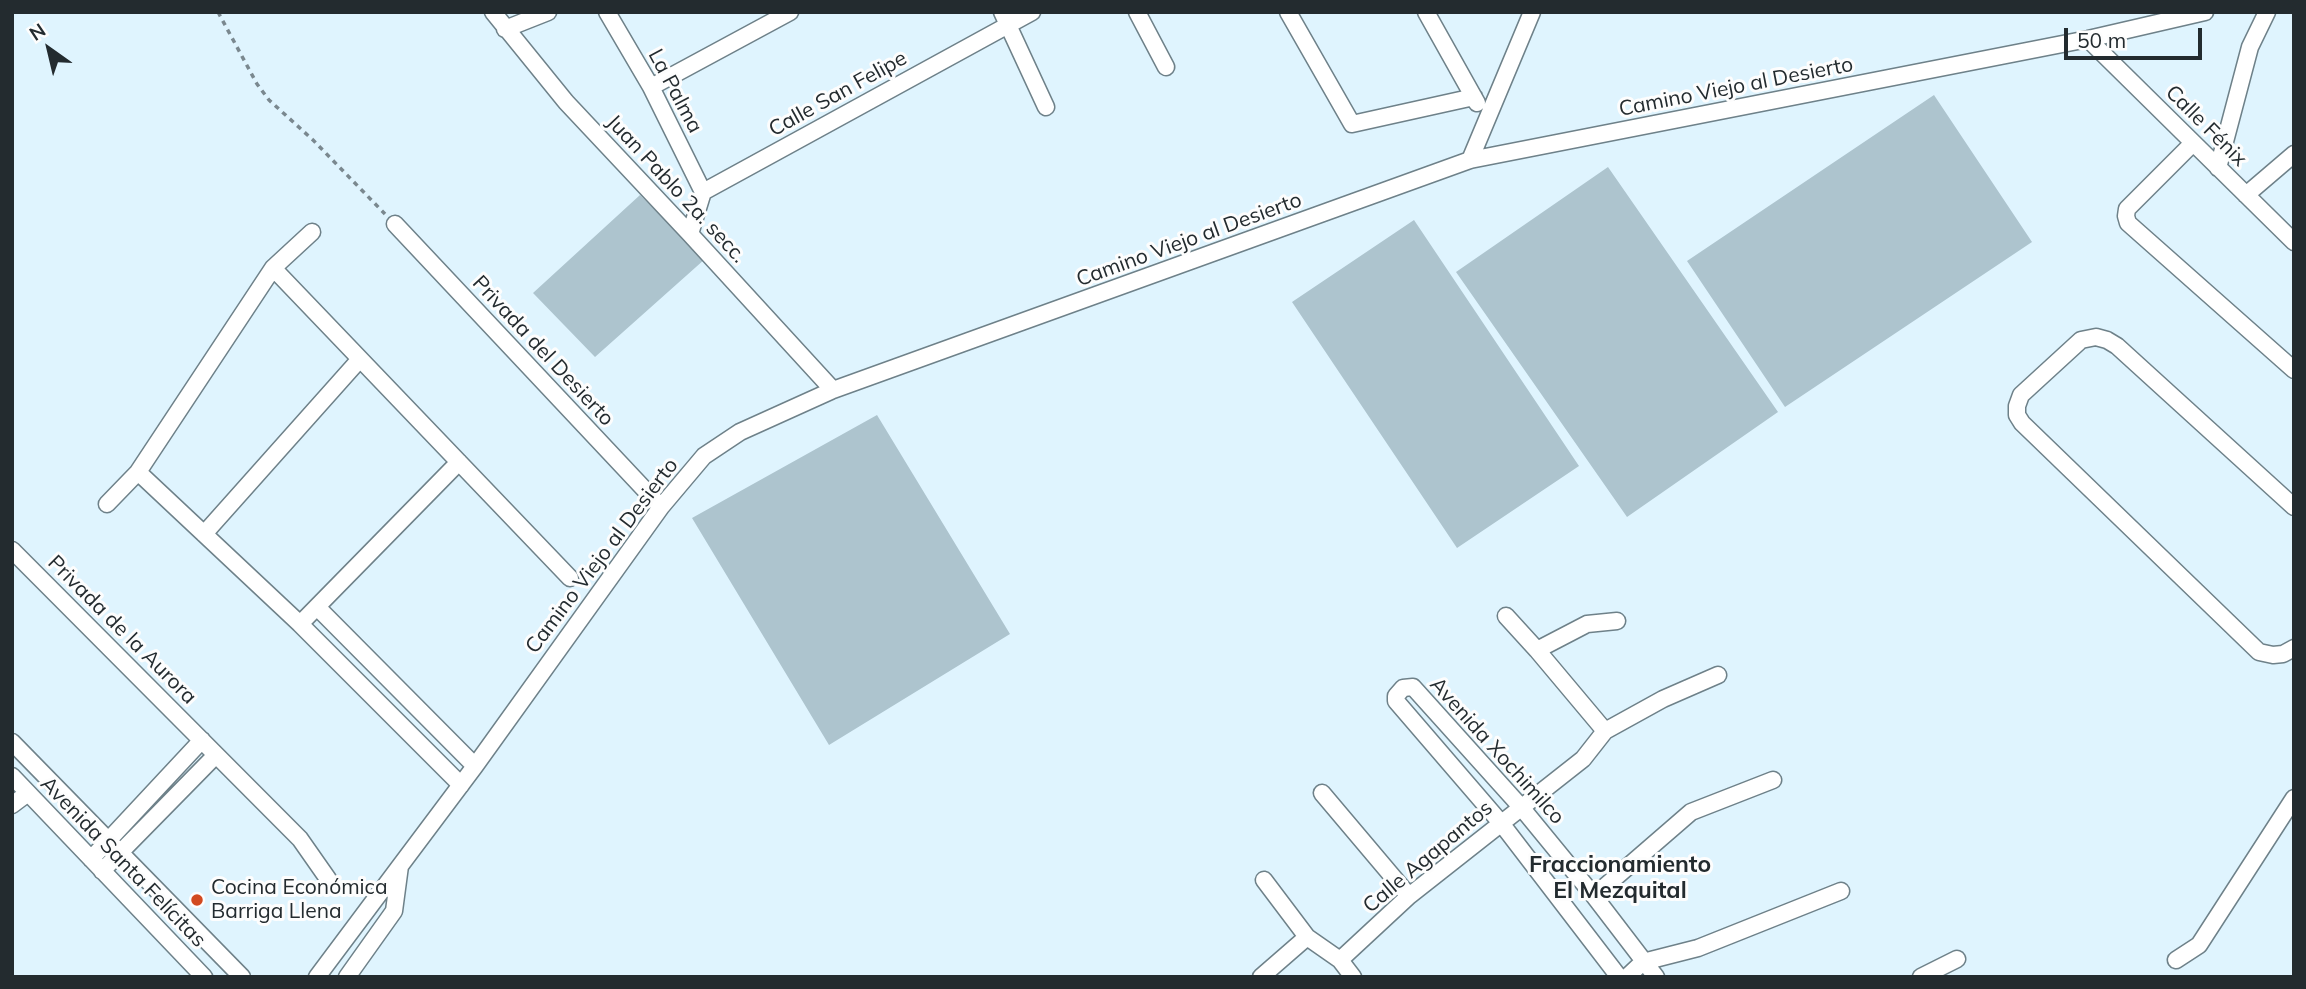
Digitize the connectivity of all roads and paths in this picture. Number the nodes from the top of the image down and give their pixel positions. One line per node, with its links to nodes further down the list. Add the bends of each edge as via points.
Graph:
1 (218, 12): 27 (path, via 269,100)
2 (493, 12): 14 (street, Juan Pablo 2a. secc.)
3 (548, 12): 14 (street)
4 (607, 12): 17 (street, La Palma)
5 (790, 12): 17 (street)
6 (1032, 12): 13 (street, Calle San Felipe)
7 (1137, 12): 16 (street)
8 (1288, 12): 18 (street, via 1352,124)
9 (1426, 12): 18 (street)
10 (1532, 12): 20 (street)
11 (2205, 12): 15 (street, Camino Viejo al Desierto)
12 (2266, 12): 24 (street, via 2250,47)
13 (1005, 18): 19 (street); 25 (street, Calle San Felipe)
14 (505, 29): 29 (street, Juan Pablo 2a. secc., via 566,102)
15 (2088, 39): 21 (street, Calle Fénix); 23 (street, Camino Viejo al Desierto)
16 (1166, 67)
17 (651, 87): 25 (street, La Palma)
18 (1474, 97): 20 (street)
19 (1046, 107)
20 (1487, 120): 23 (street)
21 (2193, 143): 24 (street, Calle Fénix); 33 (street, via 2127,209 2128,223)
22 (2294, 154): 26 (street)
23 (1470, 160): 34 (street, Camino Viejo al Desierto)
24 (2218, 168): 26 (street, Calle Fénix)
25 (703, 192): 29 (street)
26 (2246, 195): 30 (street, Calle Fénix)
27 (395, 224): 38 (street, Privada del Desierto)
28 (312, 232): 31 (street)
29 (691, 234): 34 (street, Juan Pablo 2a. secc.)
30 (2293, 241)
31 (273, 268): 32 (street); 36 (street)
32 (360, 359): 35 (street); 40 (street)
33 (2294, 370)
34 (833, 390): 38 (street, Camino Viejo al Desierto, via 740,432 704,456)
35 (458, 462): 42 (street); 43 (street)
36 (138, 472): 37 (street); 40 (street)
37 (107, 505)
38 (661, 507): 54 (street, Camino Viejo al Desierto)
39 (2294, 507): 47 (street, via 2107,340 2081,340 2021,395 2017,415 2022,423 2259,652 2283,654)
40 (204, 534): 46 (street)
41 (12, 550): 51 (street, Privada de la Aurora)
42 (569, 578)
43 (317, 607): 46 (street); 54 (street)
44 (1506, 616): 48 (street)
45 (1617, 621): 48 (street, via 1587,624)
46 (300, 624): 58 (street)
47 (2294, 648)
48 (1537, 650): 50 (street)
49 (1718, 675): 50 (street)
50 (1605, 731): 63 (street, Calle Agapantos, via 1583,759)
51 (202, 740): 53 (street, Privada de la Aurora); 65 (street)
52 (18, 748): 55 (street); 65 (street, Avenida Santa Felícitas)
53 (216, 755): 66 (street); 69 (street, Privada de la Aurora, via 300,839)
54 (475, 766): 58 (street, Camino Viejo al Desierto)
55 (12, 767)
56 (12, 776): 59 (street, Avenida Santa Felícitas)
57 (1773, 780): 73 (street, via 1691,812)
58 (461, 785): 68 (street, Camino Viejo al Desierto)
59 (28, 793): 62 (street); 67 (street, Avenida Santa Felícitas)
60 (1322, 793): 72 (street)
61 (2294, 798): 77 (street, via 2199,945)
62 (12, 805)
63 (1521, 807): 64 (street, Calle Agapantos); 64 (street, Avenida Xochimilco, via 1413,687 1399,691 1396,701); 73 (street, Avenida Xochimilco)
64 (1501, 823): 72 (street, Calle Agapantos); 85 (street, Avenida Xochimilco)
65 (109, 840): 66 (street, Avenida Santa Felícitas); 67 (street)
66 (121, 852): 67 (street); 80 (street, Avenida Santa Felícitas)
67 (97, 865): 79 (street, Avenida Santa Felícitas)
68 (400, 866): 81 (street, Camino Viejo al Desierto); 82 (street, Camino Viejo al Desierto, via 394,911)
69 (328, 879)
70 (1264, 880): 74 (street)
71 (1841, 891): 78 (street, via 1698,948)
72 (1409, 896): 76 (street, Calle Agapantos)
73 (1594, 896): 78 (street, Avenida Xochimilco)
74 (1307, 937): 76 (street); 83 (street)
75 (1957, 959): 88 (street)
76 (1340, 960): 84 (street)
77 (2176, 960)
78 (1643, 962): 86 (street); 87 (street, Avenida Xochimilco)
79 (204, 977)
80 (242, 977)
81 (317, 977)
82 (347, 977)
83 (1261, 977)
84 (1353, 977)
85 (1619, 977)
86 (1627, 977)
87 (1656, 977)
88 (1921, 977)

